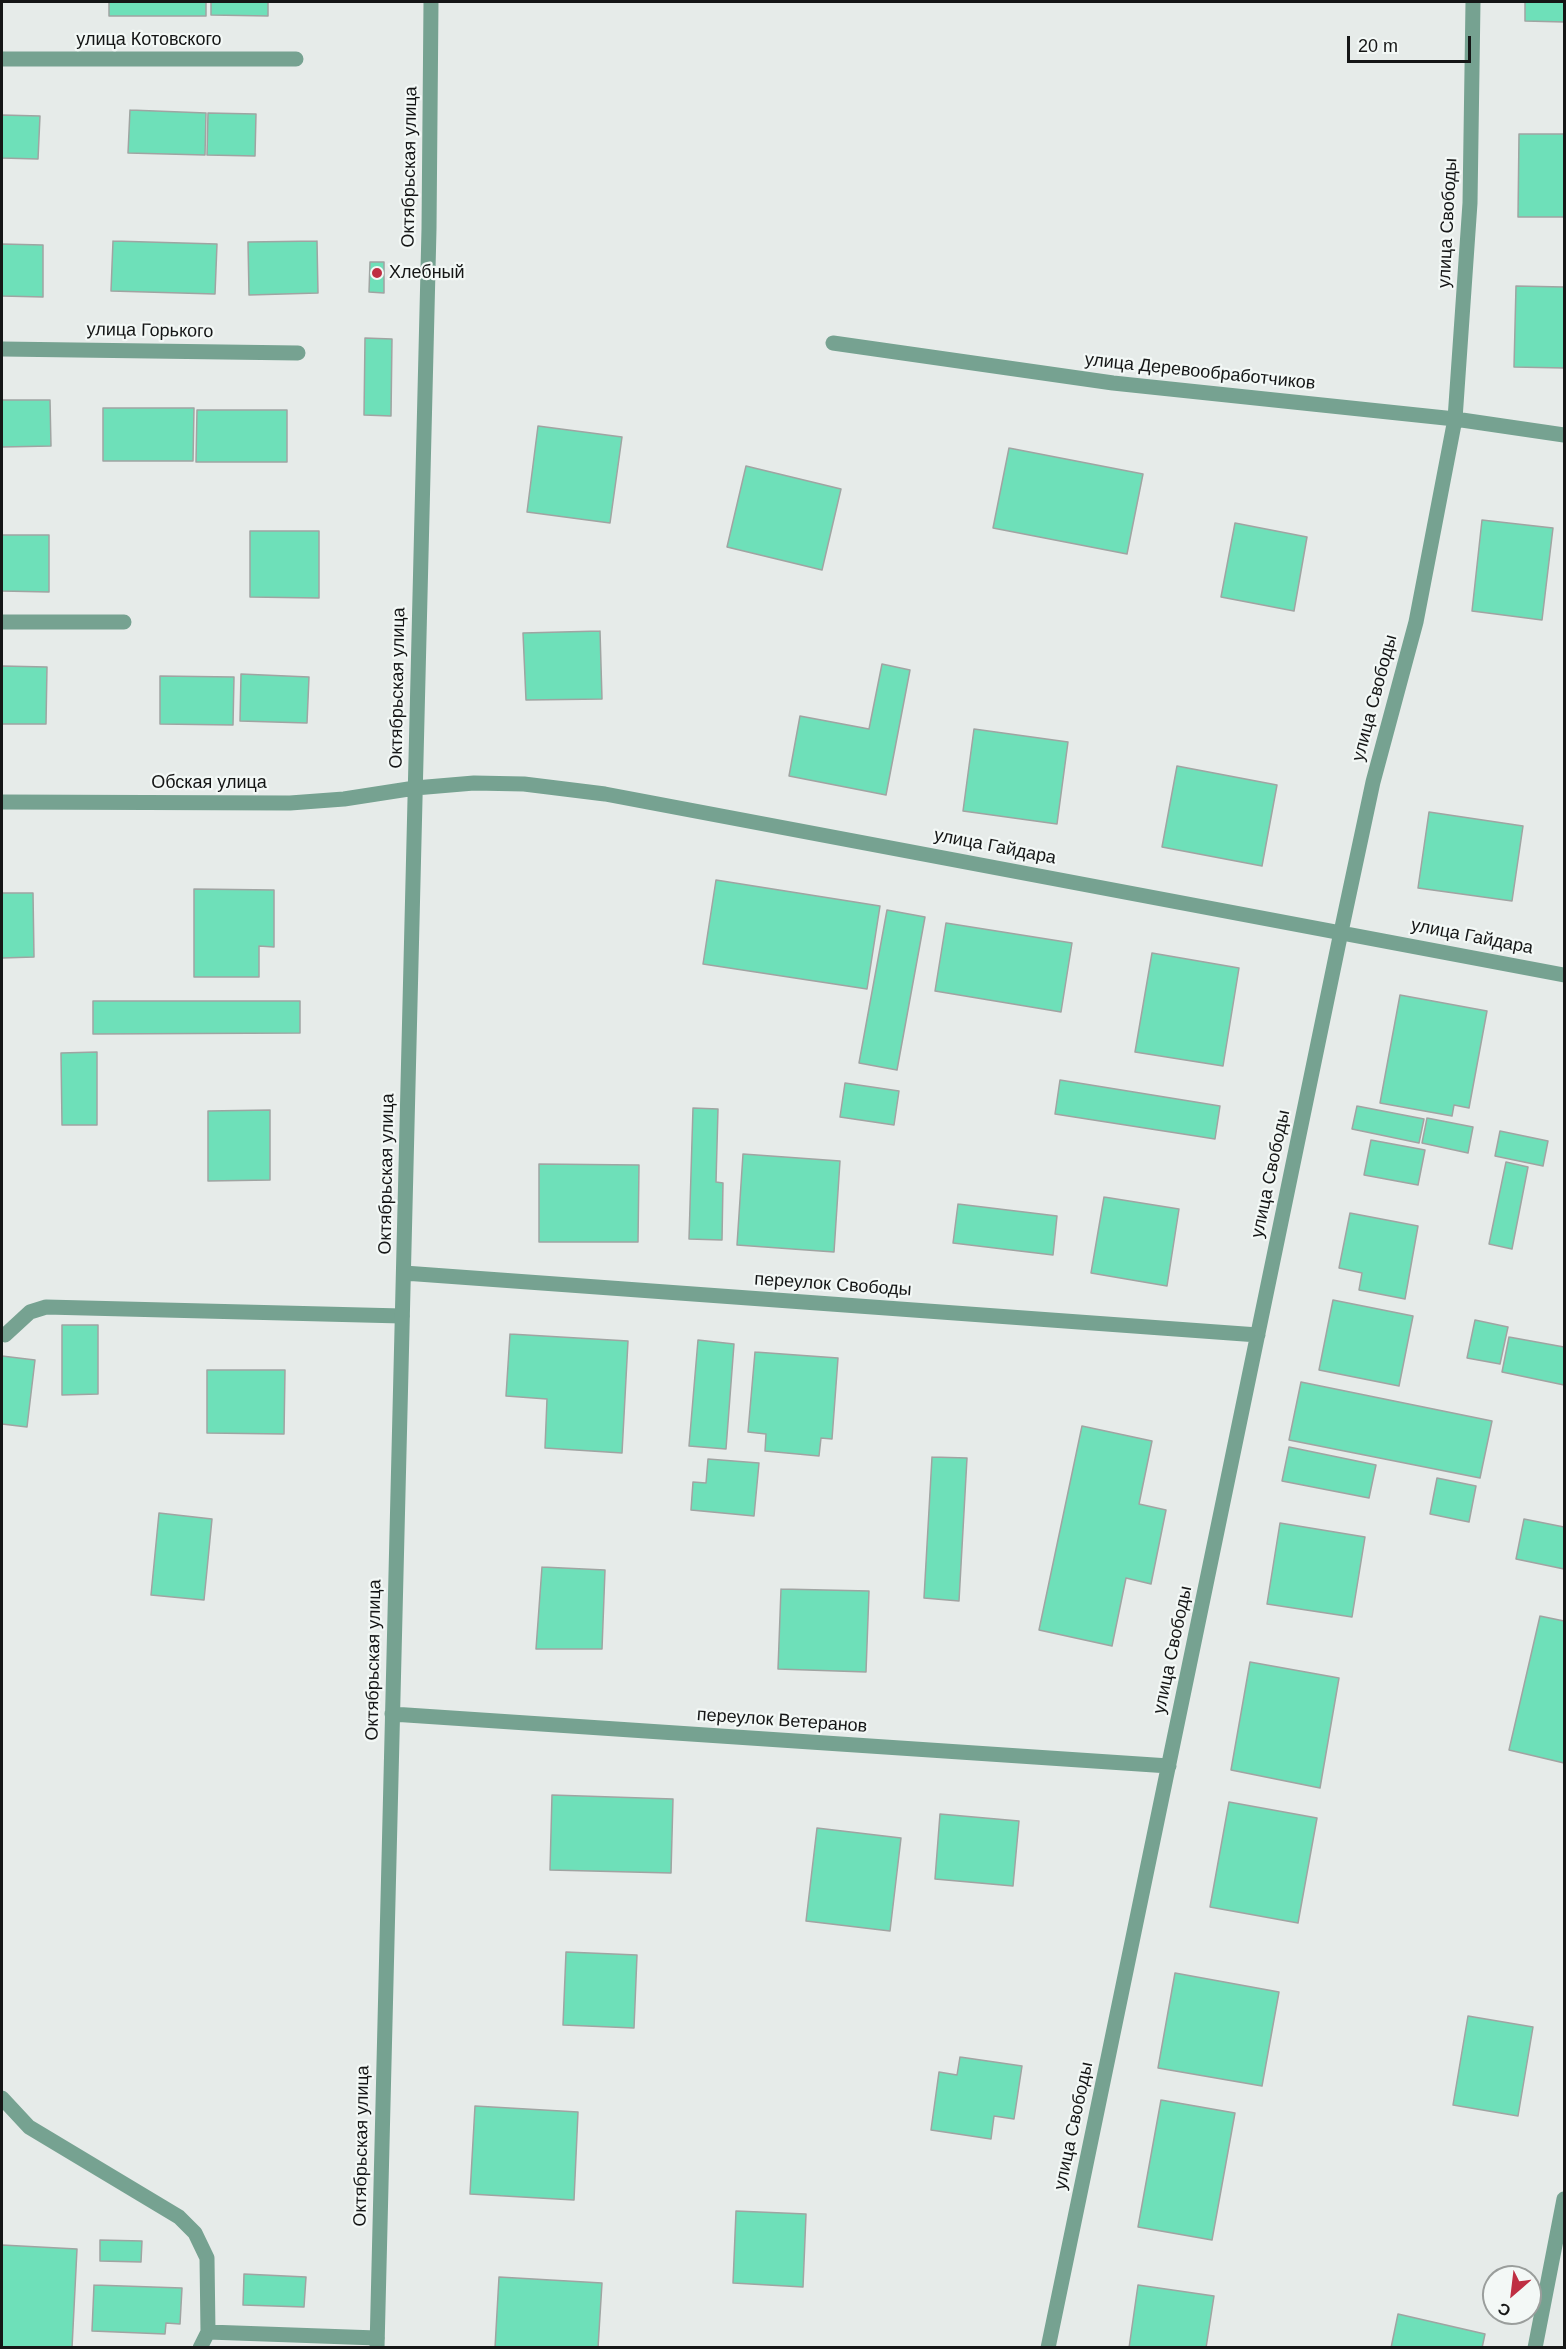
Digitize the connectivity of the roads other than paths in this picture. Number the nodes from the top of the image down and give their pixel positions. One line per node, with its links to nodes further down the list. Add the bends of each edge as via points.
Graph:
1 (431, 2): 12 (street, Октябрьская улица)
2 (1473, 2): 8 (street, улица Свободы, via 1470,202)
3 (2, 59): 4 (street, улица Котовского)
4 (296, 59)
5 (832, 344): 8 (street, улица Деревообработчиков, via 1113,383)
6 (2, 349): 7 (street, улица Горького)
7 (298, 352)
8 (1455, 418): 9 (street, улица Деревообработчиков); 14 (street, улица Свободы, via 1416,622 1373,782)
9 (1564, 435)
10 (2, 622): 11 (street)
11 (124, 622)
12 (415, 788): 13 (street, Обская улица, via 290,803); 14 (street, улица Гайдара, via 474,783 605,794); 16 (street, Октябрьская улица)
13 (2, 802)
14 (1341, 932): 15 (street, улица Гайдара); 19 (street, улица Свободы)
15 (1564, 975)
16 (404, 1273): 17 (street, Октябрьская улица); 19 (street, переулок Свободы)
17 (402, 1316): 18 (street, via 46,1307 30,1312); 20 (street, Октябрьская улица)
18 (4, 1335)
19 (1258, 1335): 21 (street, улица Свободы)
20 (392, 1714): 21 (street, переулок Ветеранов); 25 (street, Октябрьская улица)
21 (1169, 1766): 27 (street, улица Свободы)
22 (2, 2098): 24 (street, via 29,2127 179,2217 195,2233 207,2258)
23 (1564, 2199): 28 (street)
24 (208, 2332): 25 (street); 26 (street)
25 (377, 2343)
26 (200, 2348)
27 (1048, 2348)
28 (1534, 2348)

